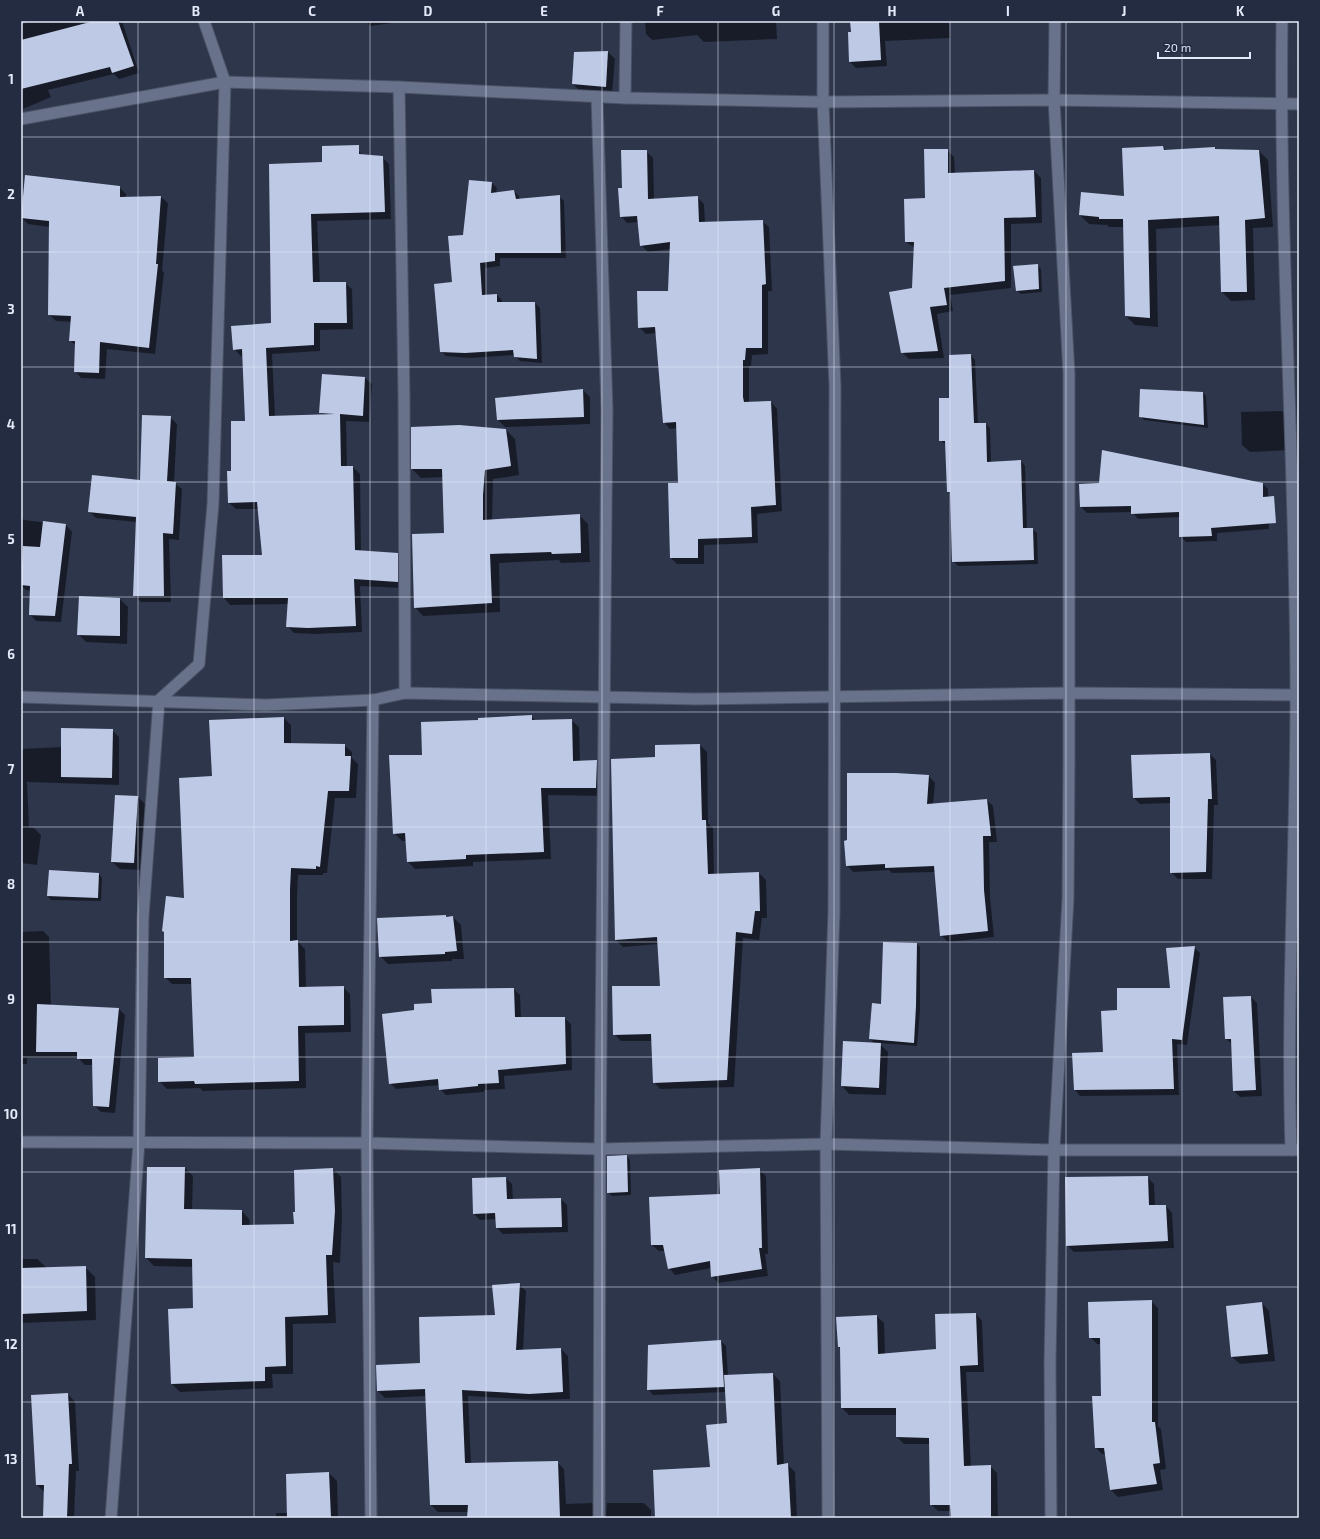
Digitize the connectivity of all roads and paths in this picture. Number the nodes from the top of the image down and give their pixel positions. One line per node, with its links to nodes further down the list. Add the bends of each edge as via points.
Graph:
1 (204, 21): 6 (street)
2 (626, 21): 9 (street)
3 (823, 21): 11 (street)
4 (1055, 21): 10 (street)
5 (1282, 21): 12 (street)
6 (225, 82): 7 (street); 14 (street); 21 (street, via 213,504 199,664)
7 (399, 88): 8 (street); 15 (street)
8 (597, 98): 9 (street); 20 (street, via 607,410)
9 (625, 98): 11 (street)
10 (1054, 100): 11 (street); 12 (street); 16 (street, via 1069,374)
11 (823, 102): 18 (street, via 835,386)
12 (1281, 103): 13 (street); 17 (street)
13 (1299, 104)
14 (21, 120)
15 (405, 693): 20 (street); 22 (street)
16 (1068, 693): 17 (street); 18 (street); 28 (street, via 1068,899)
17 (1297, 695): 29 (street, via 1289,1084)
18 (834, 696): 20 (street, via 696,699); 26 (street, via 834,912)
19 (21, 697): 21 (street)
20 (603, 697): 27 (street)
21 (159, 700): 22 (street, via 266,705); 24 (street, via 143,917)
22 (373, 700): 25 (street)
23 (21, 1142): 24 (street)
24 (139, 1142): 25 (street); 30 (street)
25 (367, 1143): 27 (street); 31 (street)
26 (826, 1144): 27 (street); 28 (street); 33 (street)
27 (600, 1149): 32 (street)
28 (1054, 1150): 29 (street); 34 (street, via 1050,1362)
29 (1295, 1150)
30 (111, 1518)
31 (371, 1518)
32 (599, 1518)
33 (828, 1518)
34 (1051, 1518)

